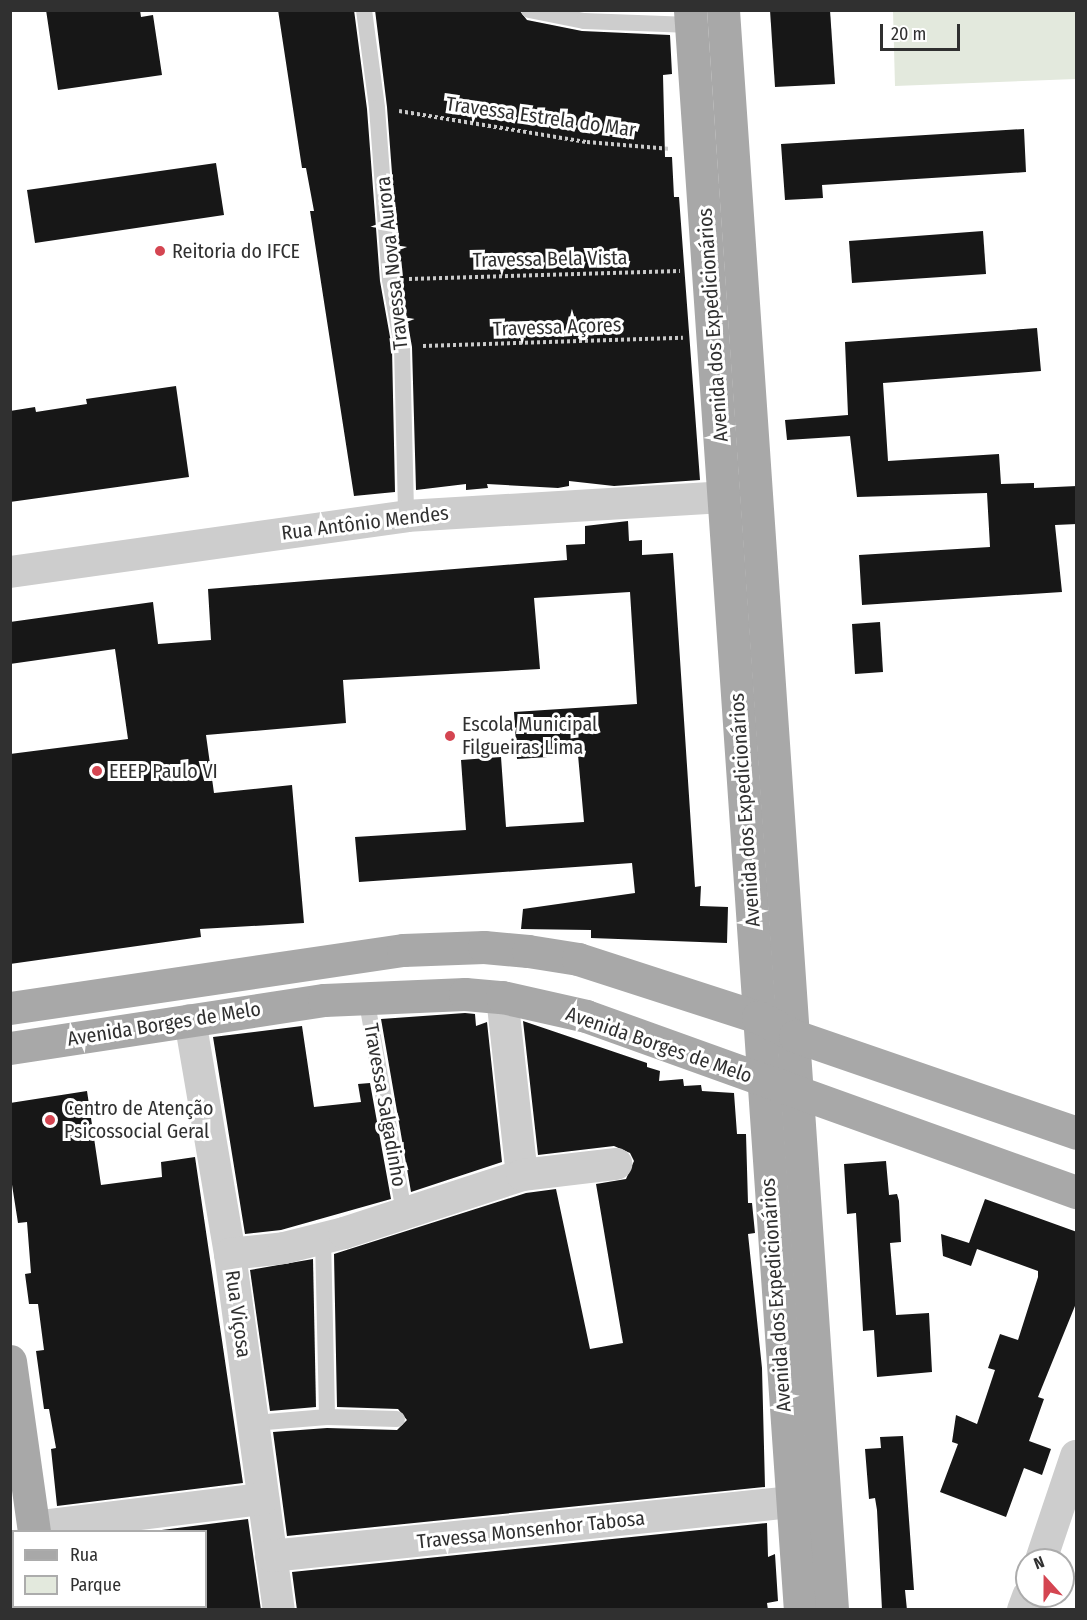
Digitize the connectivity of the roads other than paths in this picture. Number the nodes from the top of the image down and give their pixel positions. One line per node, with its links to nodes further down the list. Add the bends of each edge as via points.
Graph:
1 (364, 10): 6 (lane, Travessa Nova Aurora, via 377,108 390,280 402,347)
2 (529, 10): 4 (lane, via 584,21)
3 (723, 10): 13 (main road, Avenida dos Expedicionários)
4 (690, 18): 5 (main road, Avenida dos Expedicionários)
5 (723, 498): 6 (street, Rua Antônio Mendes); 11 (main road, Avenida dos Expedicionários)
6 (406, 516): 7 (street, Rua Antônio Mendes)
7 (10, 572)
8 (366, 997): 9 (main road, Avenida Borges de Melo); 12 (main road, Avenida Borges de Melo); 21 (lane, Travessa Salgadinho)
9 (502, 997): 15 (main road, Avenida Borges de Melo, via 586,1016); 19 (street)
10 (10, 1008): 11 (main road, Avenida Borges de Melo, via 403,950 484,947 578,959)
11 (758, 1017): 13 (main road, Avenida Borges de Melo); 15 (main road, Avenida dos Expedicionários)
12 (190, 1020): 14 (main road, Avenida Borges de Melo); 23 (street, Rua Viçosa)
13 (795, 1036): 16 (main road, Avenida dos Expedicionários); 17 (main road, Avenida Borges de Melo)
14 (10, 1048)
15 (761, 1081): 16 (main road, Avenida Borges de Melo); 30 (main road, Avenida dos Expedicionários)
16 (799, 1095): 20 (main road, Avenida Borges de Melo); 36 (main road, Avenida dos Expedicionários)
17 (1077, 1133)
18 (616, 1164): 19 (street, Travessa Salgadinho)
19 (522, 1175): 21 (street, Travessa Salgadinho)
20 (1077, 1192)
21 (404, 1213): 22 (street, Travessa Salgadinho)
22 (323, 1238): 23 (street, Travessa Salgadinho, via 284,1248); 25 (lane)
23 (230, 1254): 27 (street, Rua Viçosa)
24 (10, 1361): 31 (main road)
25 (327, 1417): 26 (lane); 27 (lane)
26 (397, 1419)
27 (253, 1423): 29 (street, Rua Viçosa)
28 (1077, 1456): 32 (street)
29 (263, 1499): 31 (street); 33 (street, Rua Viçosa)
30 (792, 1502): 33 (street, Travessa Monsenhor Tabosa); 35 (main road, Avenida dos Expedicionários)
31 (34, 1529)
32 (1045, 1548)
33 (271, 1556): 34 (street, Rua Viçosa)
34 (279, 1610)
35 (800, 1610)
36 (832, 1610)

